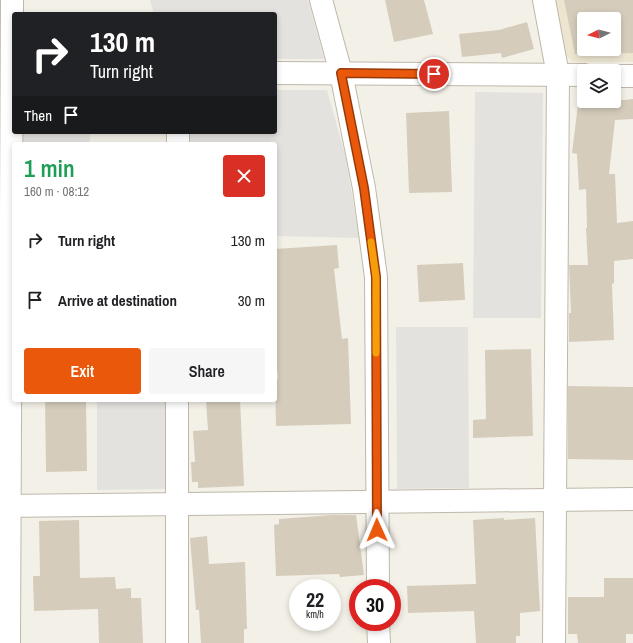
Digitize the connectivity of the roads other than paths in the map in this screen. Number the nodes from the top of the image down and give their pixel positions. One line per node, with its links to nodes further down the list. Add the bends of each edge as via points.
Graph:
1 (12, 0): 6 (street)
2 (321, 0): 5 (street)
3 (544, 0): 7 (street)
4 (277, 73): 5 (street)
5 (341, 73): 7 (street); 14 (street, via 364,188 376,277)
6 (8, 74): 16 (street)
7 (558, 75): 8 (street); 13 (street)
8 (577, 75)
9 (621, 76): 10 (street)
10 (633, 76)
11 (177, 402): 15 (street)
12 (633, 499): 13 (street)
13 (554, 500): 14 (street); 22 (street)
14 (377, 502): 15 (street); 17 (street)
15 (177, 504): 16 (street); 20 (street)
16 (5, 506): 19 (street)
17 (378, 579)
18 (378, 631): 21 (street)
19 (9, 643)
20 (177, 643)
21 (379, 643)
22 (554, 643)

